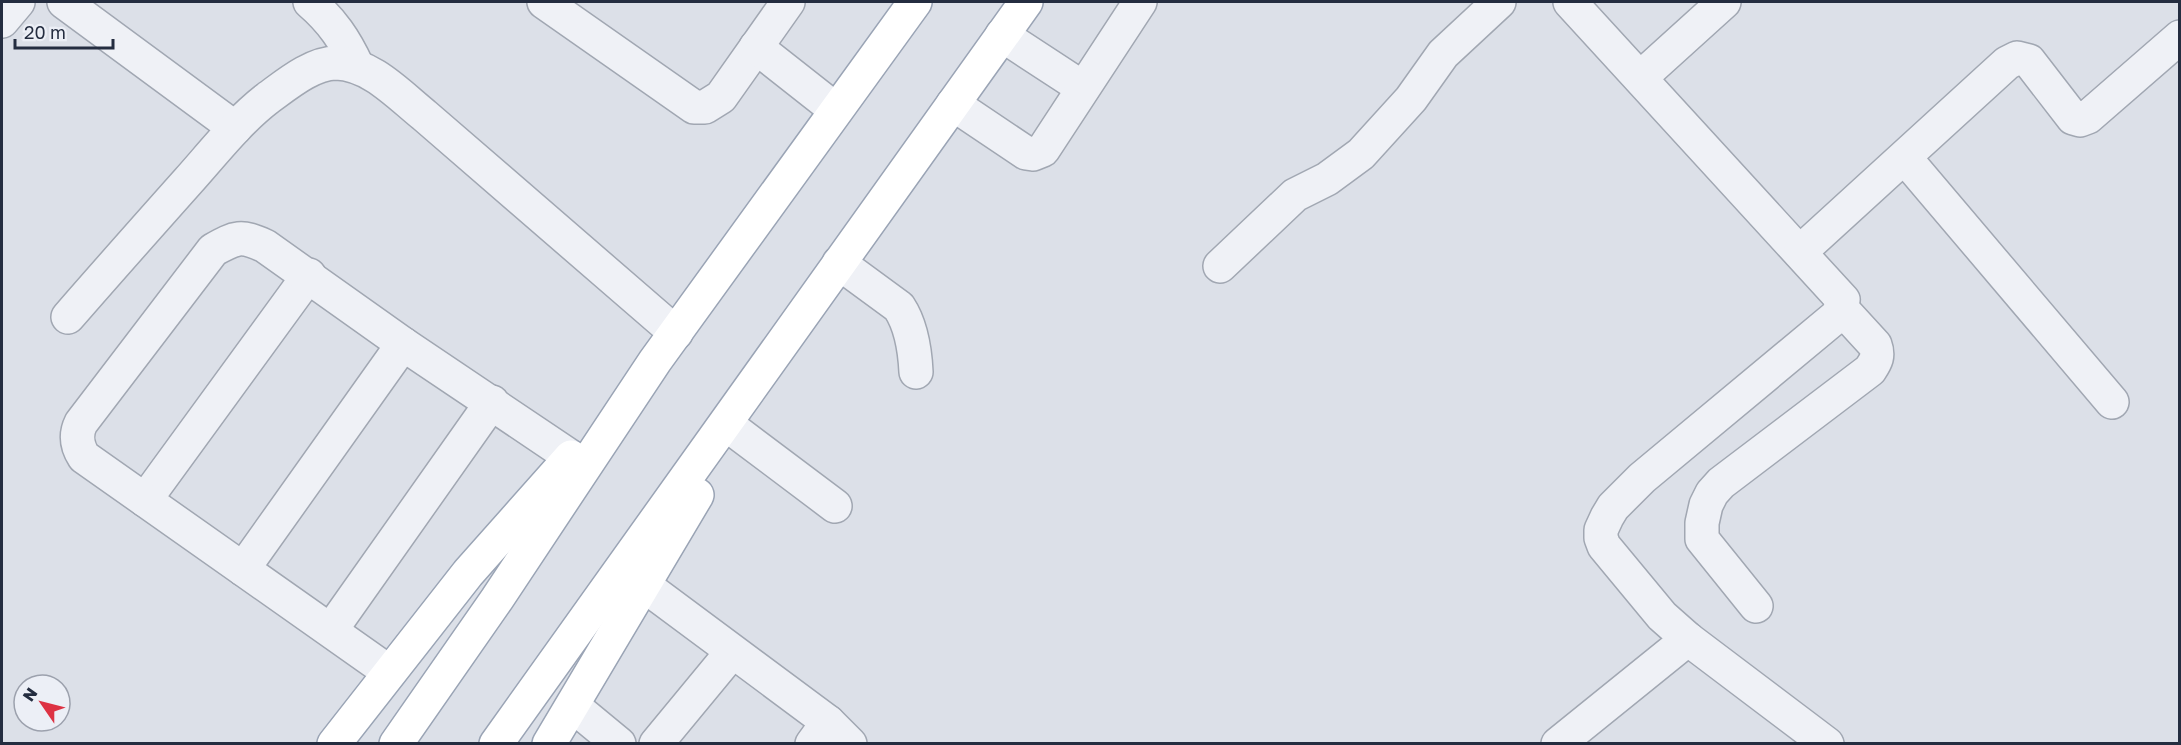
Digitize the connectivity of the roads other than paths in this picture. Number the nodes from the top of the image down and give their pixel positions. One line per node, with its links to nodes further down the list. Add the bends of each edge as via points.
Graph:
1 (18, 2): 12 (street)
2 (64, 2): 21 (street)
3 (310, 2): 16 (street, via 345,40)
4 (544, 2): 15 (street, via 694,107 705,107 721,97)
5 (788, 2): 15 (street)
6 (915, 2): 20 (main road)
7 (1026, 2): 13 (main road)
8 (1140, 2): 18 (street)
9 (1499, 2): 25 (street, via 1443,54 1412,99 1361,154 1327,179 1294,195)
10 (1570, 2): 17 (street)
11 (1724, 2): 17 (street)
12 (2, 21)
13 (1002, 35): 18 (street); 19 (main road)
14 (2180, 37): 22 (street, via 2080,120 2073,118 2028,61 2017,58)
15 (756, 47): 20 (street)
16 (357, 66): 21 (street, via 321,65 267,99); 29 (street, via 424,115)
17 (1640, 78): 23 (street)
18 (1083, 88): 19 (street, via 1043,150 1033,154)
19 (953, 104): 24 (main road)
20 (836, 110): 29 (main road)
21 (235, 128): 28 (street)
22 (1905, 158): 23 (street); 35 (street)
23 (1796, 247): 27 (street, via 1842,298)
24 (839, 263): 32 (main road); 33 (street, via 904,314 916,357)
25 (1220, 266)
26 (309, 275): 30 (street); 38 (street); 38 (street, via 249,238 239,237 213,250 81,423 77,436 84,457)
27 (1842, 309): 42 (street, via 1875,345 1877,359 1870,370 1721,483 1706,505 1702,538); 44 (street, via 1642,478 1605,520 1601,538 1604,546 1662,616)
28 (68, 317)
29 (676, 333): 31 (main road)
30 (403, 344): 34 (street); 40 (street)
31 (655, 361): 37 (main road); 50 (main road)
32 (764, 369): 36 (main road); 51 (main road)
33 (916, 372)
34 (492, 402): 37 (street); 43 (street)
35 (2112, 402)
36 (734, 430): 39 (street); 41 (main road)
37 (572, 457): 46 (main road, via 468,573)
38 (145, 500): 40 (street)
39 (835, 506)
40 (243, 569): 43 (street)
41 (645, 586): 45 (street); 47 (main road)
42 (1756, 606)
43 (331, 630): 46 (street)
44 (1688, 639): 55 (street); 56 (street)
45 (732, 652): 48 (street); 54 (street)
46 (389, 672): 49 (main road)
47 (573, 706): 52 (main road); 53 (street)
48 (830, 736)
49 (334, 744)
50 (396, 744)
51 (496, 744)
52 (549, 744)
53 (619, 744)
54 (656, 744)
55 (1558, 744)
56 (1827, 744)

